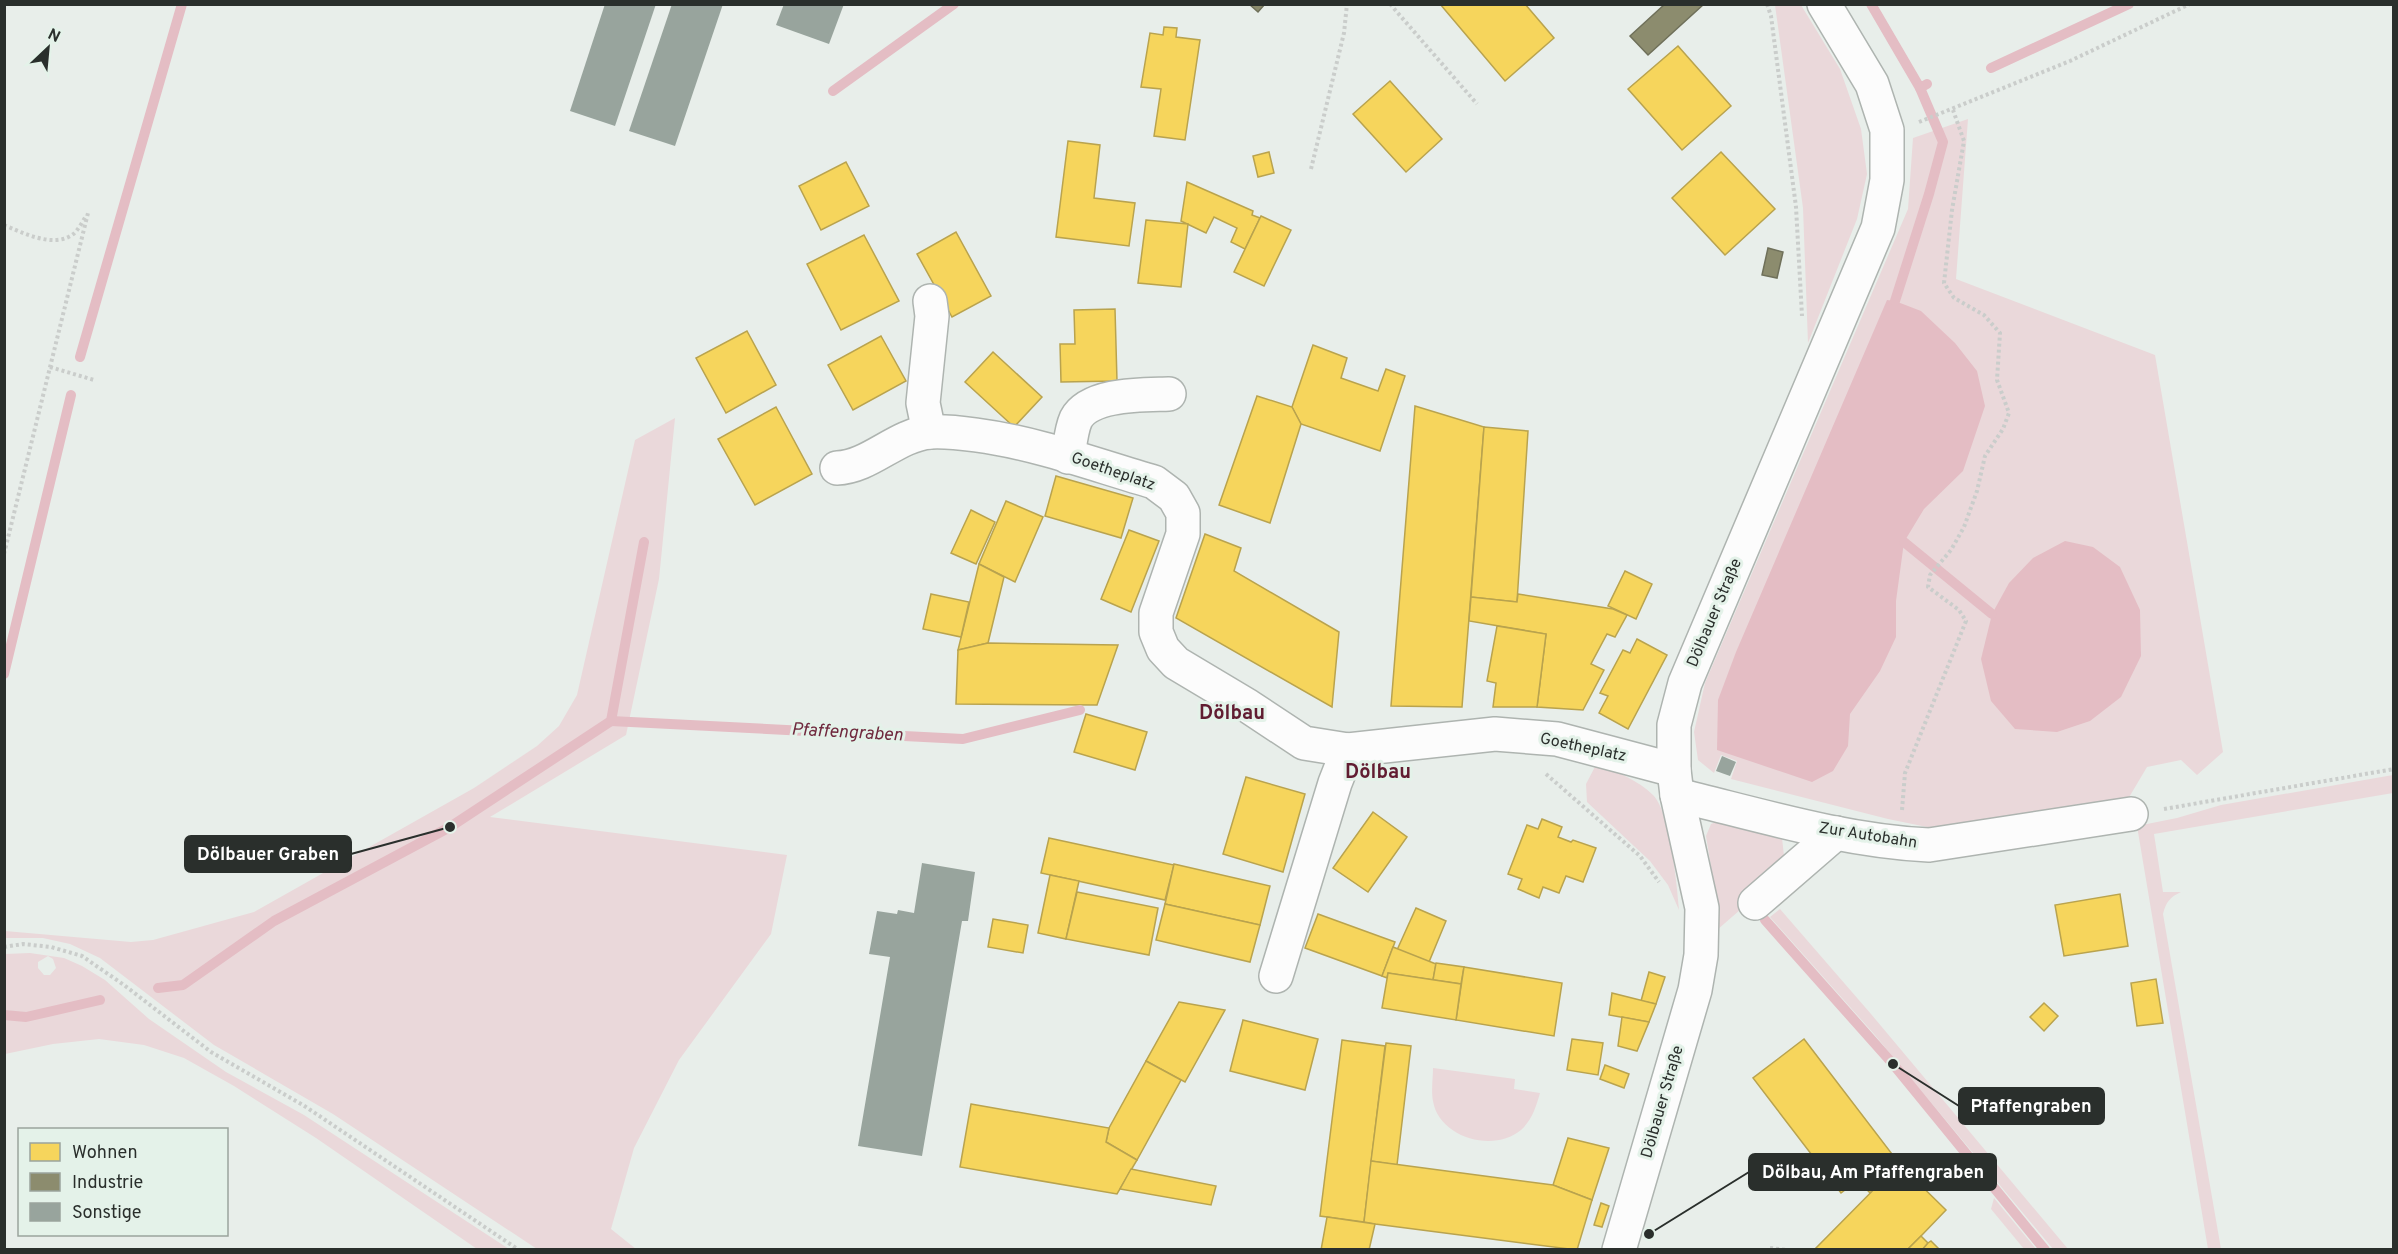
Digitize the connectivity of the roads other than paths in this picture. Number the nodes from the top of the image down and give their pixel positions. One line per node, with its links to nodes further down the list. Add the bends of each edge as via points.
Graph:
1 (1824, 4): 8 (street, Dölbauer Straße, via 1872,84 1887,130 1887,180 1878,228 1685,683 1674,725)
2 (930, 300): 4 (street, via 932,316 923,403)
3 (1169, 394): 5 (street, via 1131,395 1082,410 1075,421)
4 (930, 432): 5 (street, Goetheplatz, via 1010,439); 6 (street, Goetheplatz, via 849,468)
5 (1068, 457): 7 (street, Goetheplatz, via 1154,482 1174,497 1183,513 1183,534 1156,613 1156,632 1163,650 1176,663 1304,743)
6 (837, 468)
7 (1348, 750): 8 (street, Goetheplatz, via 1495,734 1557,739); 12 (street)
8 (1676, 782): 10 (street, Zur Autobahn); 13 (street, Dölbauer Straße, via 1702,908 1701,955 1695,990)
9 (2131, 814): 10 (street, Zur Autobahn, via 1929,845)
10 (1836, 833): 11 (street)
11 (1755, 903)
12 (1276, 976)
13 (1619, 1250)

